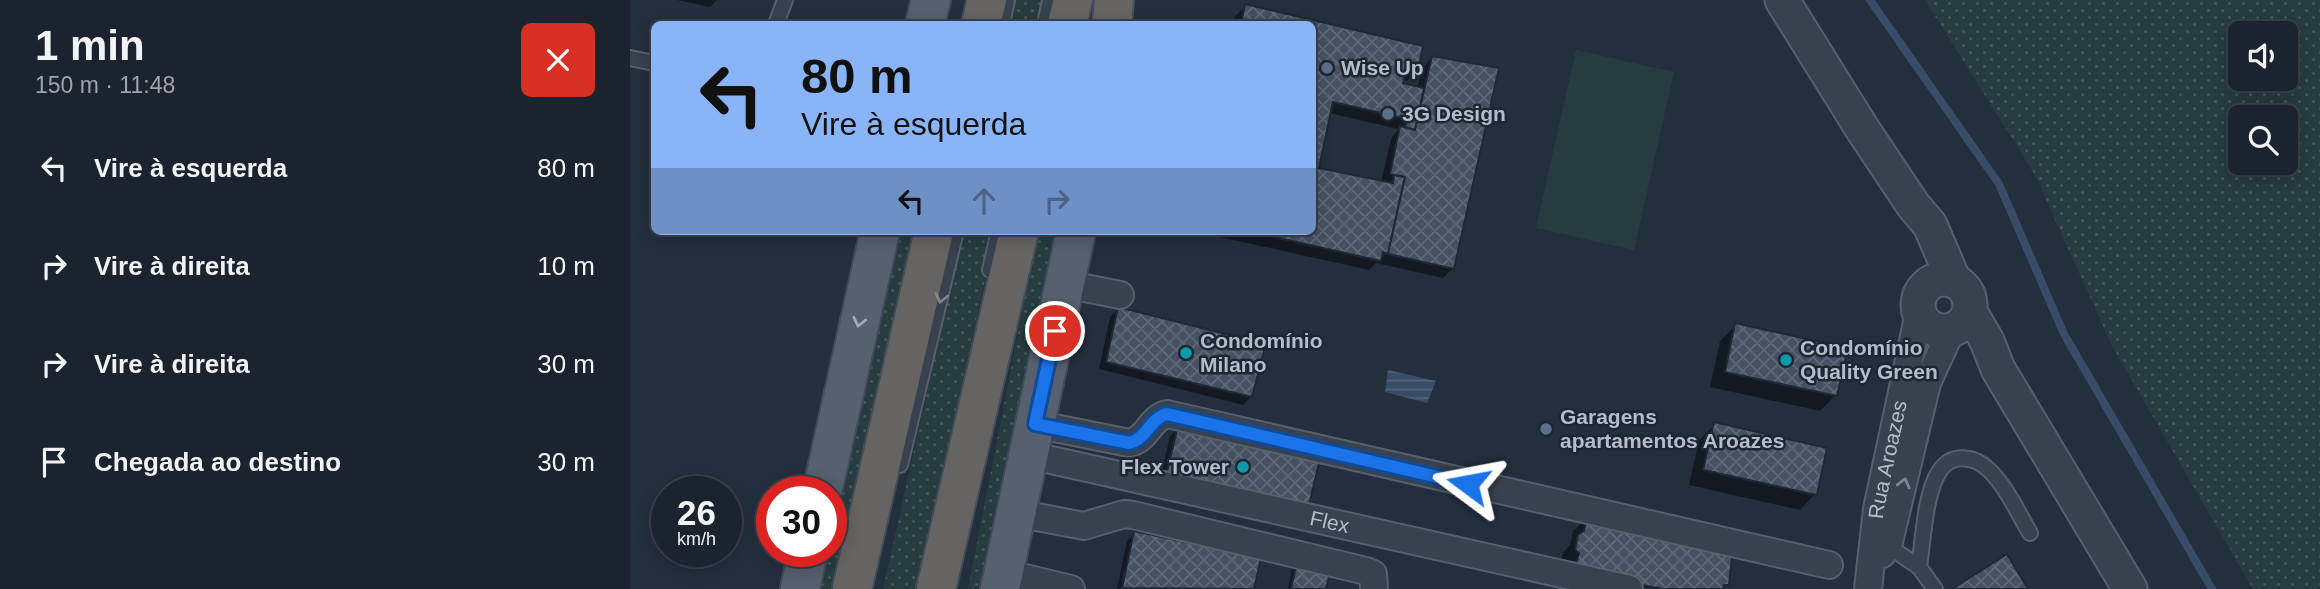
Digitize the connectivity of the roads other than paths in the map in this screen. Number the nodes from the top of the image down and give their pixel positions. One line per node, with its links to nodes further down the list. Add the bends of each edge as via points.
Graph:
1 (785, 0): 10 (lane)
2 (931, 0): 11 (main road)
3 (987, 0): 12 (highway)
4 (1007, 0): 13 (lane)
5 (1050, 0): 14 (lane)
6 (1073, 0): 15 (highway)
7 (1114, 0): 16 (highway)
8 (1127, 0): 17 (main road)
9 (1782, 0): 20 (street)
10 (777, 21)
11 (926, 21)
12 (982, 21)
13 (1003, 21)
14 (1046, 21)
15 (1068, 21)
16 (1112, 21)
17 (1122, 21)
18 (630, 58): 19 (lane)
19 (651, 62)
20 (1913, 205): 27 (street, via 1930,225); 31 (street, via 1923,244)
21 (879, 235): 34 (main road, one-way to 34)
22 (933, 235): 45 (highway)
23 (955, 235): 35 (lane, one-way to 35)
24 (998, 235): 29 (lane)
25 (1018, 235): 36 (highway)
26 (1075, 235): 28 (main road)
27 (1954, 281): 31 (street, via 1937,280); 32 (street, via 1967,293)
28 (1065, 284): 30 (street); 33 (main road)
29 (987, 285)
30 (1120, 295)
31 (1921, 302): 32 (street, via 1935,330); 42 (street, Rua Aroazes, via 1877,509 1872,544)
32 (1961, 321): 42 (street, Rua Aroazes, one-way to 32, via 1927,383); 52 (street, via 1987,341 1998,369)
33 (1032, 440): 37 (main road); 39 (street, via 1136,442 1167,414); 50 (street, Flex)
34 (825, 476)
35 (895, 484)
36 (958, 496): 46 (highway); 47 (highway)
37 (1016, 513): 43 (main road); 49 (street, via 1084,526 1133,515 1366,571 1373,575)
38 (2030, 533): 40 (lane, via 1991,472 1977,460 1964,457 1939,471)
39 (1829, 565)
40 (1919, 566): 42 (lane); 51 (lane)
41 (805, 567): 44 (main road)
42 (1876, 568)
43 (1002, 581): 48 (street)
44 (800, 589)
45 (852, 589)
46 (936, 589)
47 (962, 589)
48 (1071, 589)
49 (1374, 589)
50 (1629, 589)
51 (1935, 589)
52 (2130, 589)

